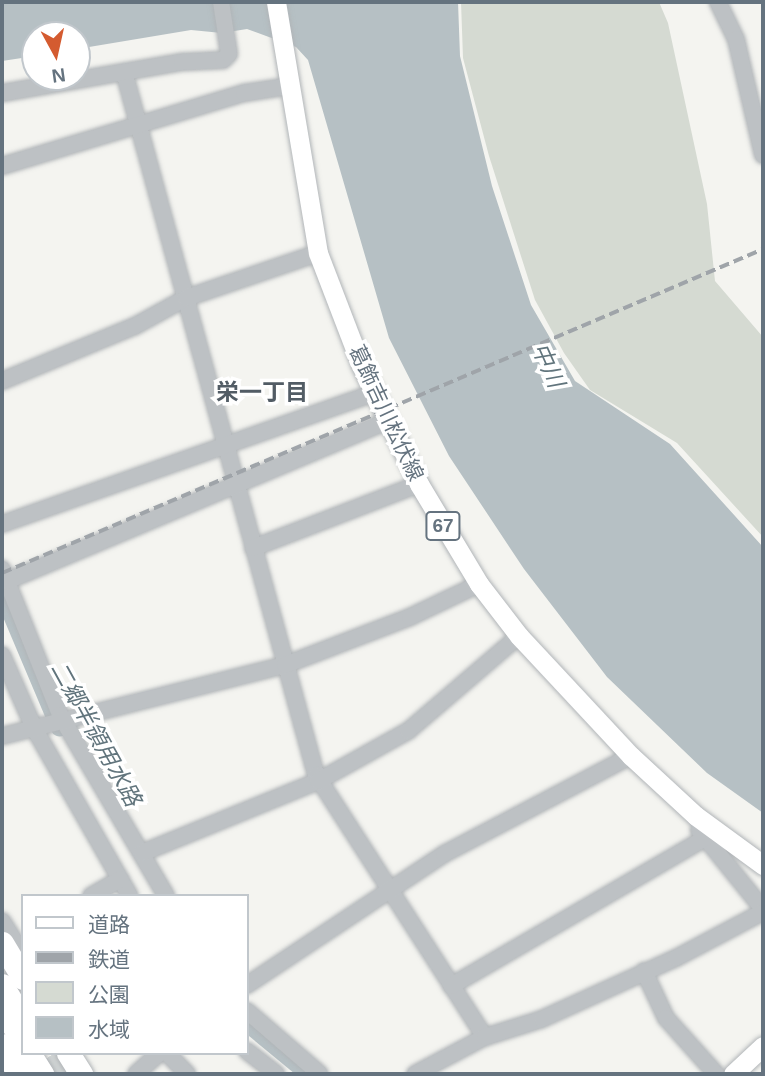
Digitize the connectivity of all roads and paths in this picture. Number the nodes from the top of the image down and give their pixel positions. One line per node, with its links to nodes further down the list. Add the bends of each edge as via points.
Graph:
1 (221, 2): 4 (street, via 229,54 223,60)
2 (276, 2): 5 (main road, 葛飾吉川松伏線 / 67)
3 (719, 2): 8 (street, via 736,39)
4 (124, 72): 6 (street); 7 (street)
5 (290, 86): 7 (street, via 244,93); 10 (main road, 葛飾吉川松伏線 / 67)
6 (2, 93)
7 (138, 124): 9 (street); 11 (street)
8 (763, 155)
9 (2, 166)
10 (318, 253): 11 (street); 13 (main road, 葛飾吉川松伏線 / 67)
11 (186, 298): 12 (street, via 135,326); 15 (street)
12 (2, 381)
13 (374, 393): 14 (main road, 葛飾吉川松伏線 / 67); 15 (street)
14 (386, 422): 16 (street); 17 (main road, 葛飾吉川松伏線 / 67)
15 (226, 447): 16 (street); 18 (street)
16 (235, 484): 19 (street); 20 (street)
17 (419, 484): 19 (street); 21 (main road, 葛飾吉川松伏線 / 67)
18 (2, 524)
19 (253, 548): 24 (street)
20 (4, 575): 25 (street)
21 (479, 584): 22 (main road, 葛飾吉川松伏線 / 67); 24 (street, via 398,622)
22 (519, 636): 28 (main road, 葛飾吉川松伏線 / 67); 29 (street, via 408,731)
23 (2, 655): 26 (street)
24 (285, 665): 25 (street); 29 (street)
25 (64, 722): 26 (street); 32 (street)
26 (38, 728): 27 (street); 34 (street)
27 (2, 736)
28 (631, 756): 30 (main road, 葛飾吉川松伏線 / 67); 35 (street, via 444,854)
29 (318, 781): 32 (street); 35 (street)
30 (696, 816): 31 (street); 33 (main road, 葛飾吉川松伏線 / 67)
31 (704, 839): 39 (street); 46 (street)
32 (142, 853): 38 (street)
33 (763, 864)
34 (121, 879): 36 (street); 37 (street)
35 (390, 891): 44 (street); 46 (street)
36 (95, 894)
37 (129, 894)
38 (165, 894)
39 (763, 910): 43 (street)
40 (2, 921): 41 (street)
41 (13, 939): 42 (highway)
42 (21, 970)
43 (644, 971): 50 (street, via 541,1019); 70 (street, via 666,1018)
44 (248, 984)
45 (2, 985): 49 (highway)
46 (451, 986): 50 (street)
47 (2, 1008): 51 (highway)
48 (248, 1012): 68 (street)
49 (21, 1018)
50 (485, 1037): 69 (street)
51 (21, 1039)
52 (2, 1045): 61 (highway)
53 (763, 1046): 71 (main road)
54 (248, 1052): 67 (street)
55 (30, 1055): 62 (highway)
56 (43, 1055): 63 (highway)
57 (69, 1055): 64 (highway)
58 (157, 1055): 65 (street)
59 (169, 1055): 66 (street)
60 (2, 1064): 61 (street)
61 (17, 1074)
62 (42, 1074)
63 (55, 1074)
64 (81, 1074)
65 (136, 1074)
66 (187, 1074)
67 (276, 1074)
68 (320, 1074)
69 (415, 1074)
70 (716, 1074)
71 (733, 1074)

